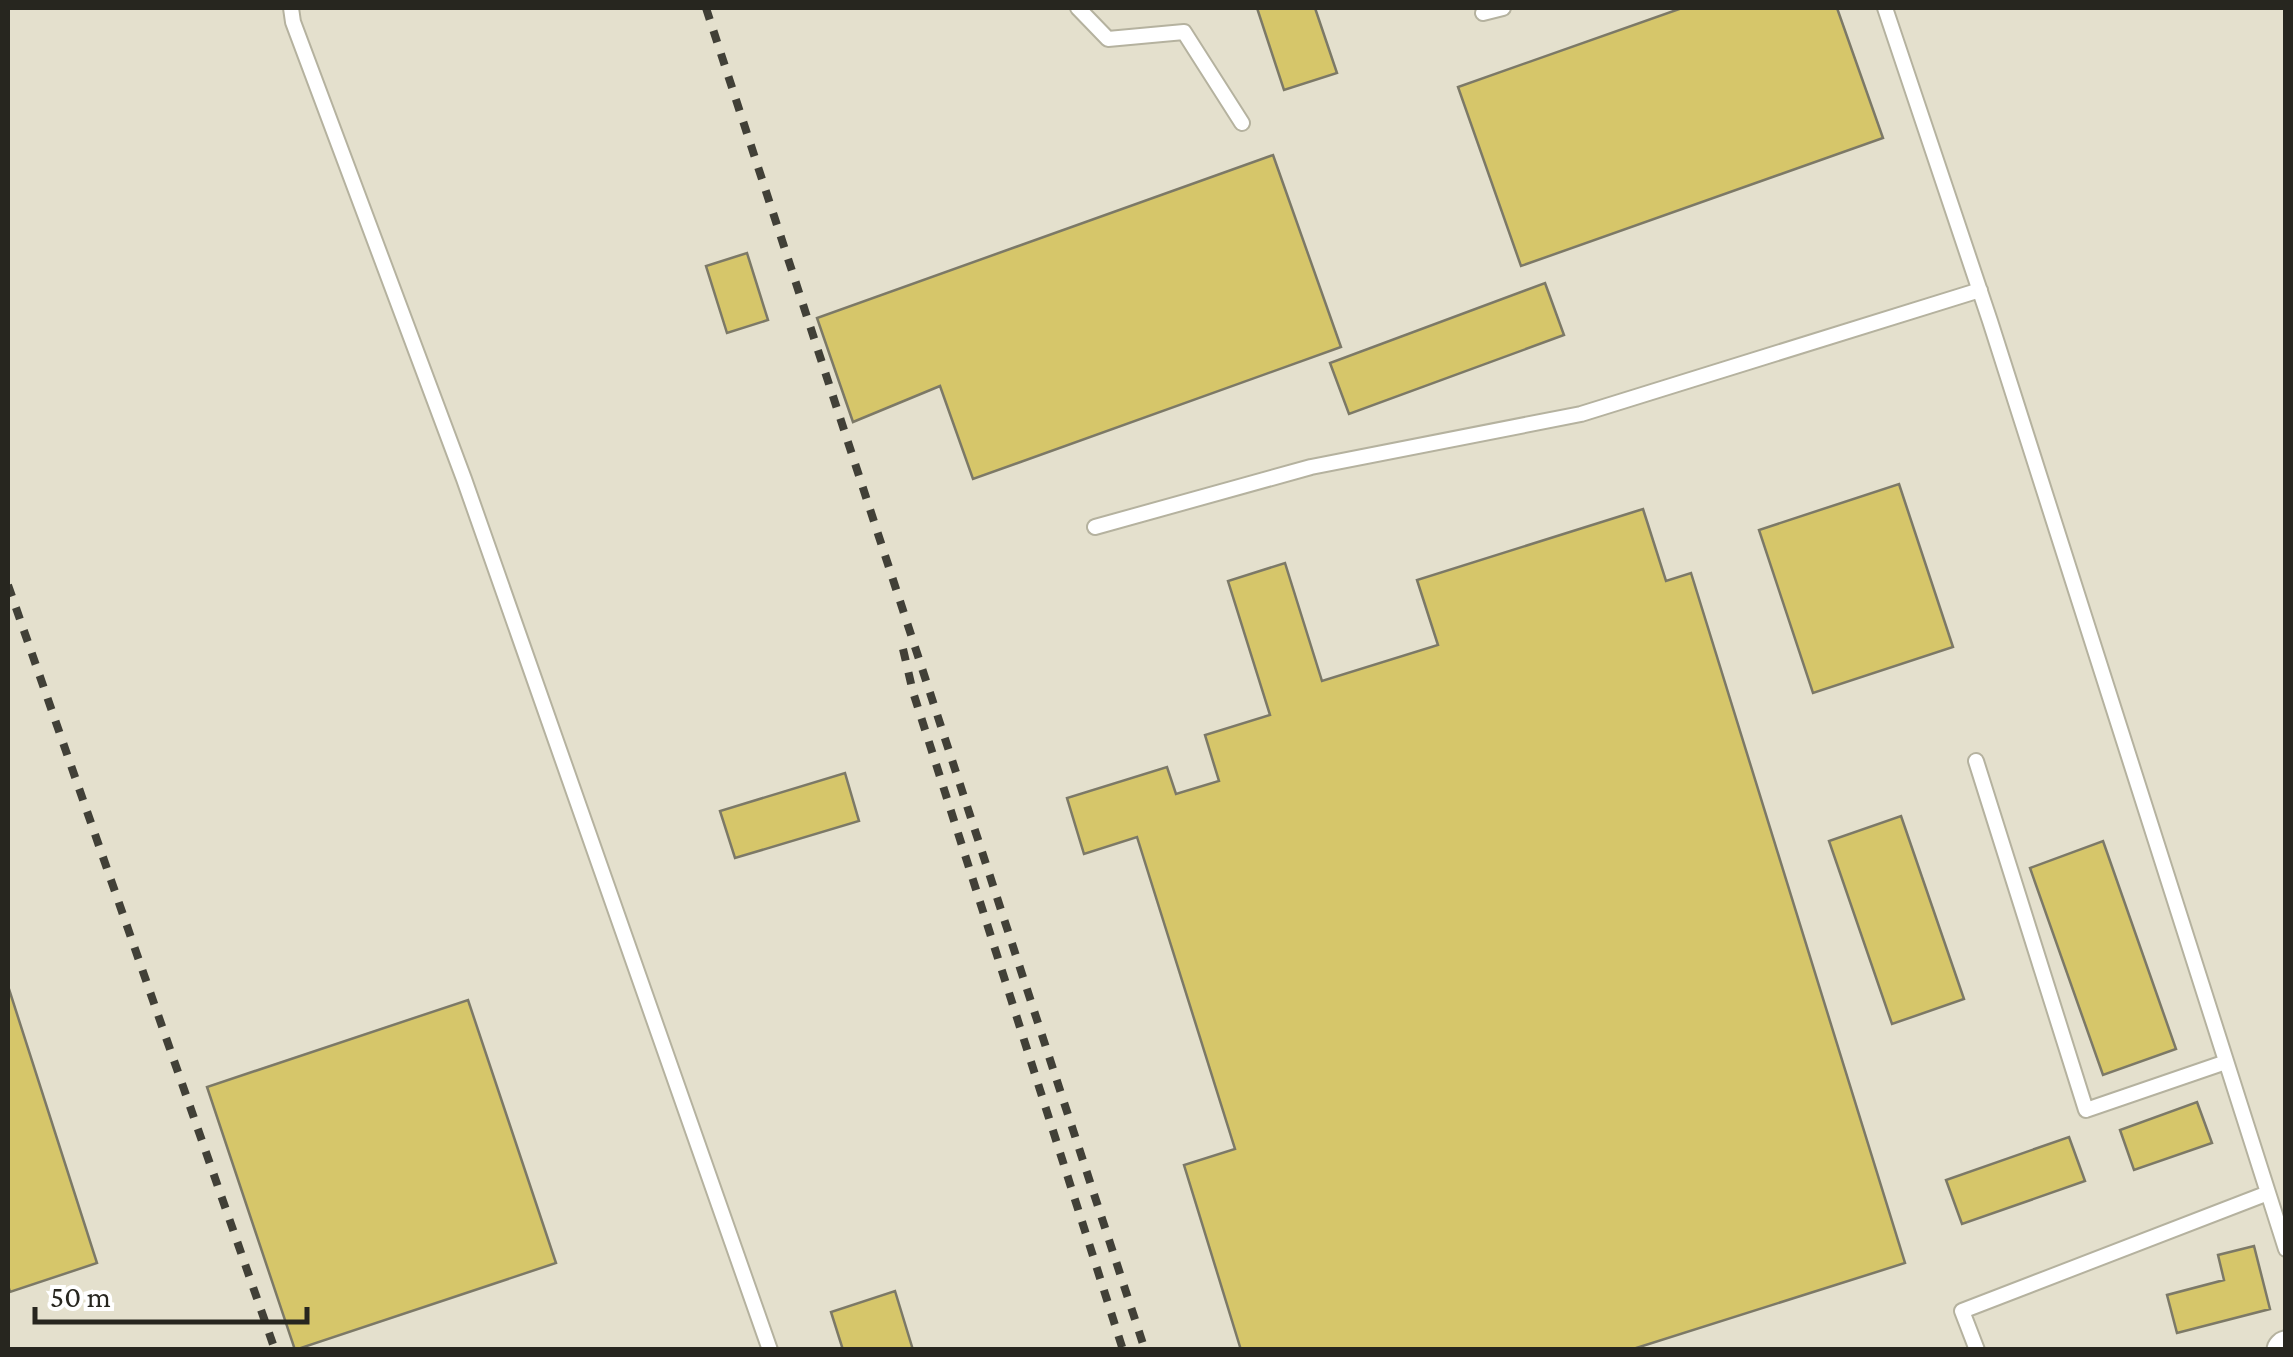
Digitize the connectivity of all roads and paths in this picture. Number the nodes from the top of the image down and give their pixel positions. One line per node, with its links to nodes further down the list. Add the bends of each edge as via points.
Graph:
1 (291, 8): 13 (lane)
2 (1078, 8): 6 (lane, via 1108,39 1184,32)
3 (1503, 8): 5 (lane)
4 (1886, 8): 7 (lane)
5 (1483, 14)
6 (1242, 123)
7 (1980, 290): 8 (lane, via 1581,414 1311,467); 10 (lane)
8 (1095, 527)
9 (1976, 761): 10 (lane, via 2086,1110)
10 (2226, 1062): 11 (lane)
11 (2268, 1193): 12 (lane); 14 (lane, via 1962,1311)
12 (2286, 1249)
13 (770, 1350)
14 (1978, 1350)

